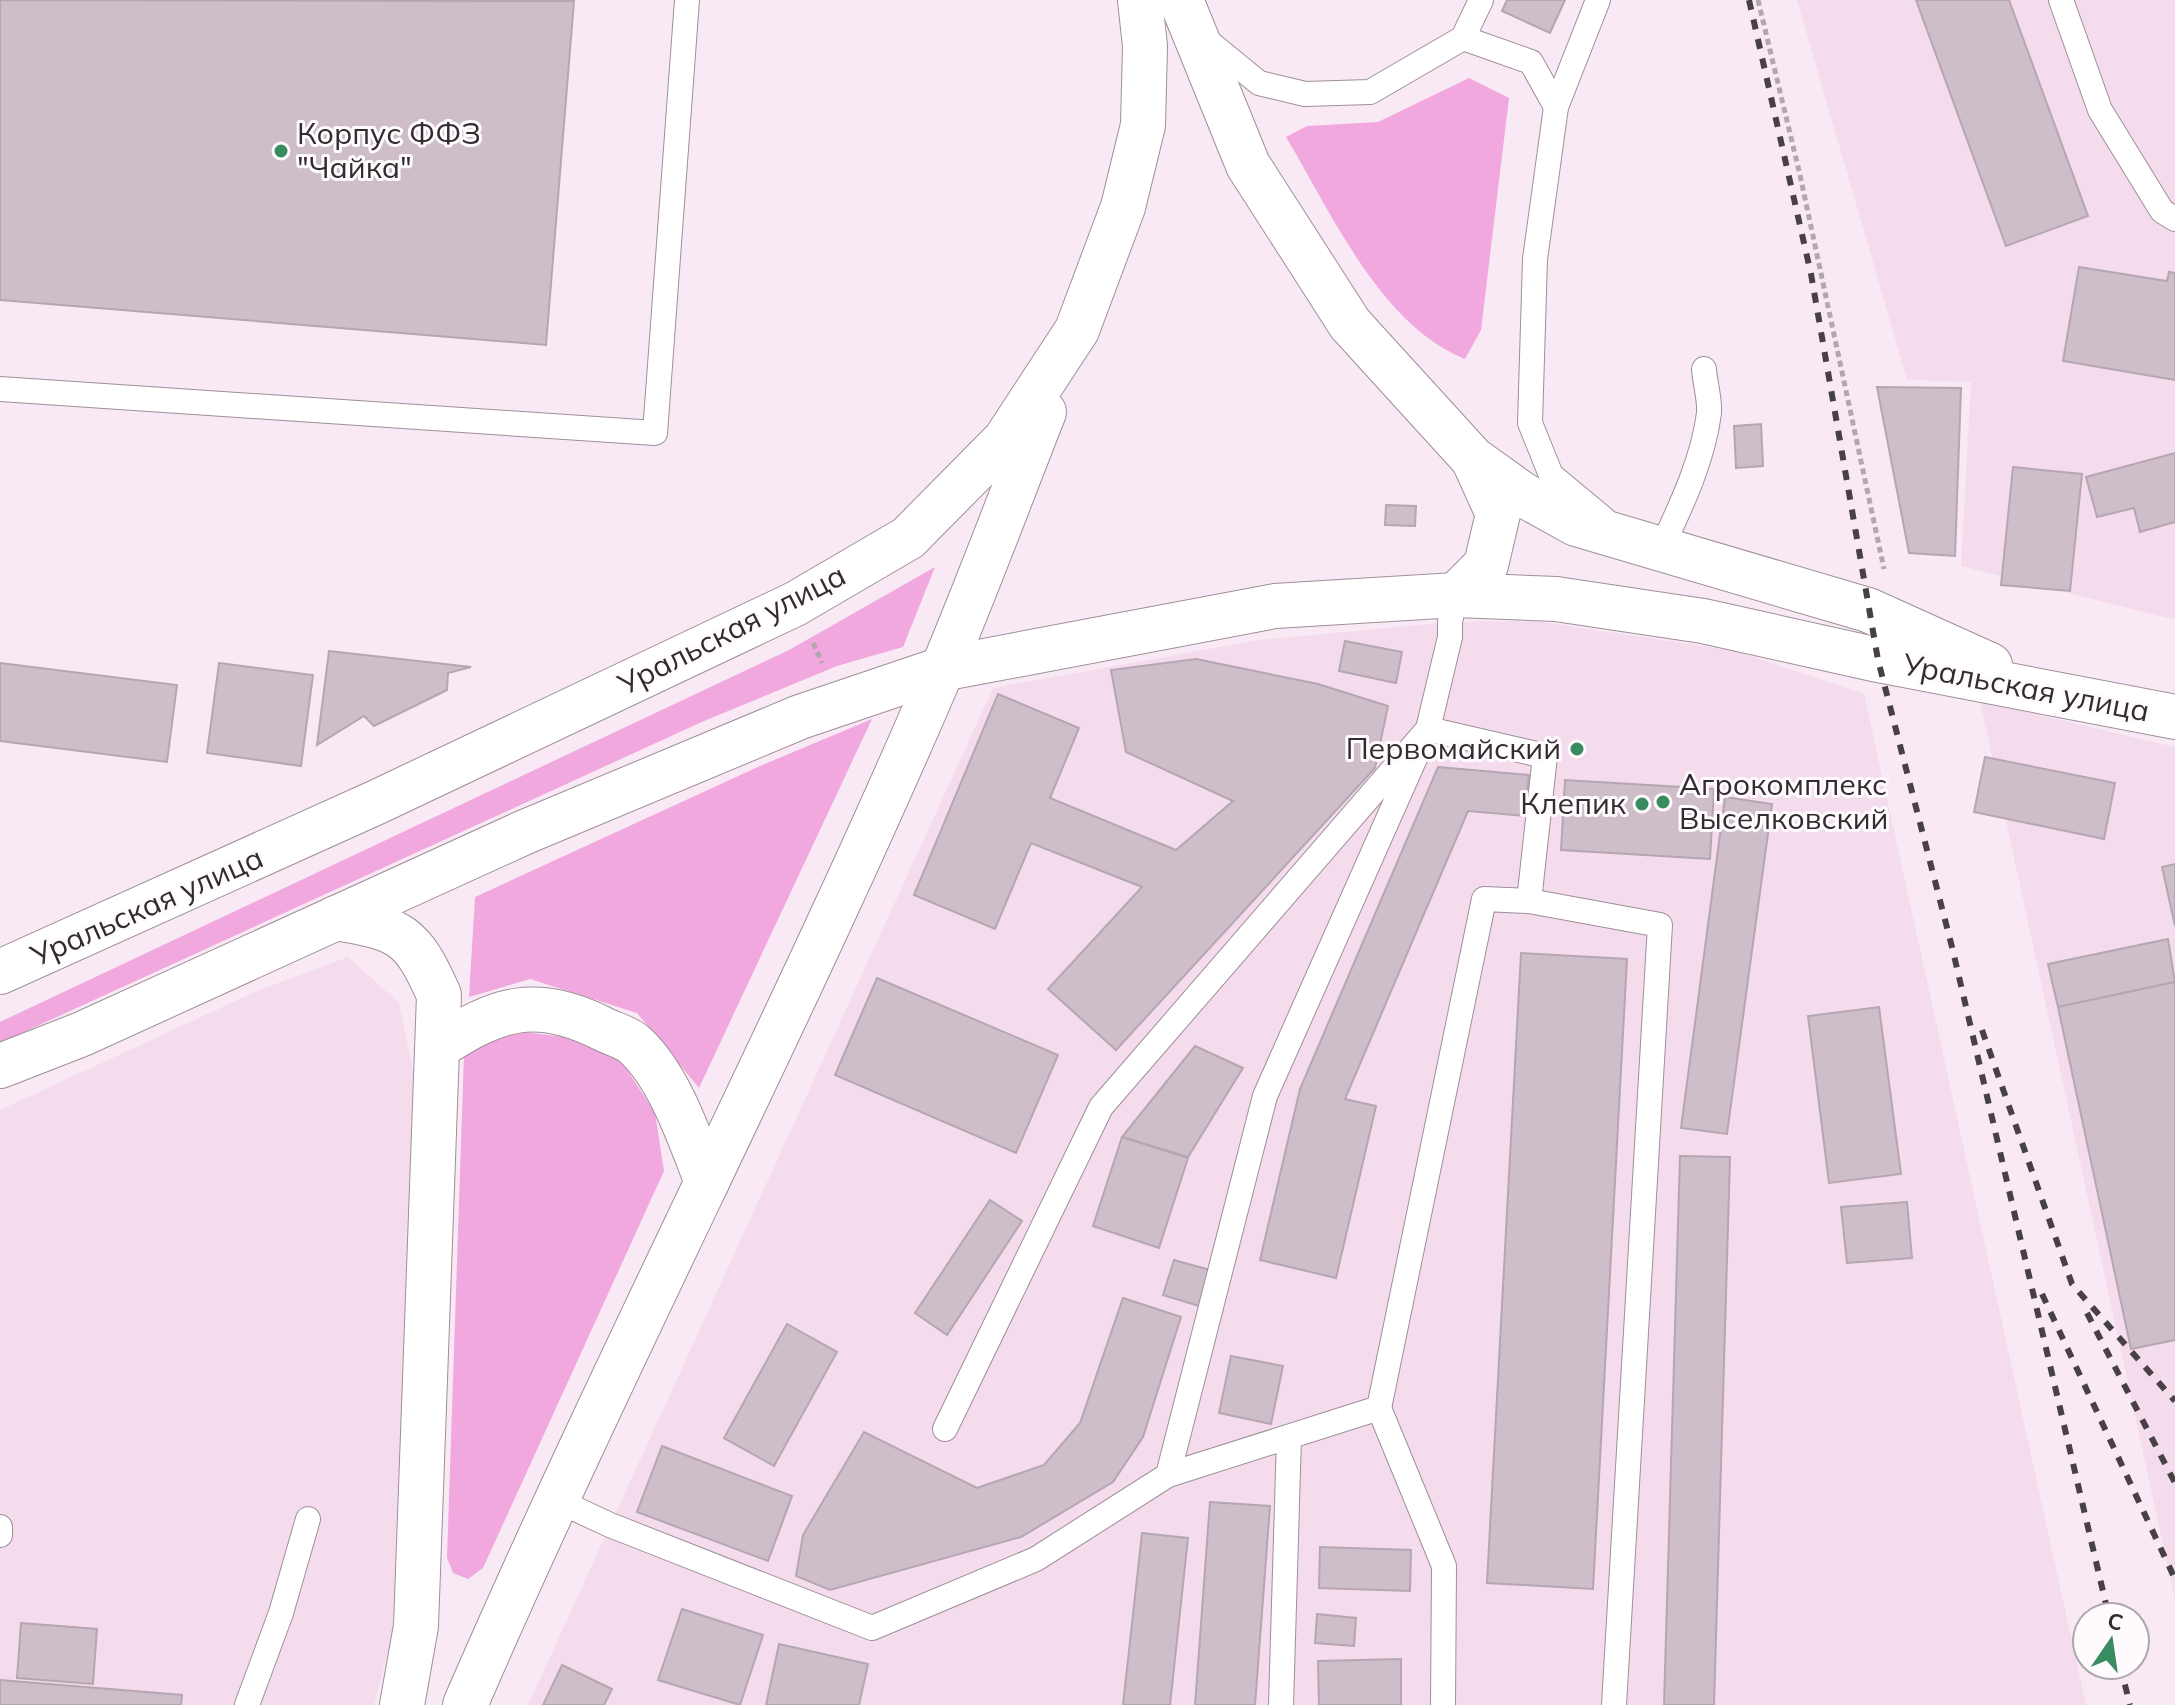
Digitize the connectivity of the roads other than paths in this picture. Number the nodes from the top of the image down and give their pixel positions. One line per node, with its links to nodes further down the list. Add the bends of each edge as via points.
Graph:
1 (687, 0): 12 (lane, via 655,433)
2 (1140, 0): 10 (main road, Уральская улица, via 1143,125 1123,207)
3 (1481, 0): 7 (lane)
4 (1598, 0): 8 (lane)
5 (2061, 0): 9 (lane, via 2100,110 2162,211)
6 (1186, 14): 7 (lane, via 1259,83 1305,94 1370,92); 13 (main road, via 1248,165 1350,324)
7 (1463, 38): 8 (lane, via 1531,62)
8 (1556, 107): 14 (lane, via 1535,259 1530,423 1551,475 1592,512)
9 (2175, 219)
10 (1077, 330): 16 (main road); 22 (main road, Уральская улица, via 1005,440 908,538 795,604 363,809)
11 (1704, 369): 14 (lane, via 1709,411 1703,437 1683,502)
12 (0, 389)
13 (1473, 459): 14 (main road, Уральская улица, via 1576,524); 15 (main road, via 1498,514 1486,565)
14 (1660, 551): 17 (main road, Уральская улица, via 1895,621 2007,673)
15 (1456, 595): 16 (main road, Уральская улица, via 1275,606); 18 (main road, Уральская улица, via 1556,599 1703,621); 19 (lane)
16 (942, 669): 21 (main road, via 672,768); 25 (main road)
17 (2175, 703)
18 (2175, 717)
19 (1428, 729): 20 (lane, via 1545,756); 27 (lane, via 1101,1107); 29 (lane, via 1265,1096)
20 (1529, 901): 26 (lane, via 1484,899); 39 (lane, via 1660,925)
21 (336, 918): 23 (main road, via 388,927 422,956 439,995); 24 (main road)
22 (0, 972)
23 (438, 1047): 25 (main road, via 476,1022 524,1007 582,1018 636,1045 676,1102); 35 (main road, via 416,1626)
24 (0, 1066)
25 (707, 1182): 30 (main road)
26 (1379, 1408): 28 (lane); 38 (lane, via 1444,1566)
27 (945, 1429)
28 (1289, 1437): 29 (lane); 37 (lane)
29 (1168, 1475): 30 (lane, via 1036,1559 872,1628)
30 (554, 1499): 36 (main road)
31 (308, 1519): 34 (lane)
32 (0, 1527): 33 (lane)
33 (0, 1535)
34 (247, 1705)
35 (402, 1705)
36 (465, 1705)
37 (1281, 1705)
38 (1443, 1705)
39 (1614, 1705)

